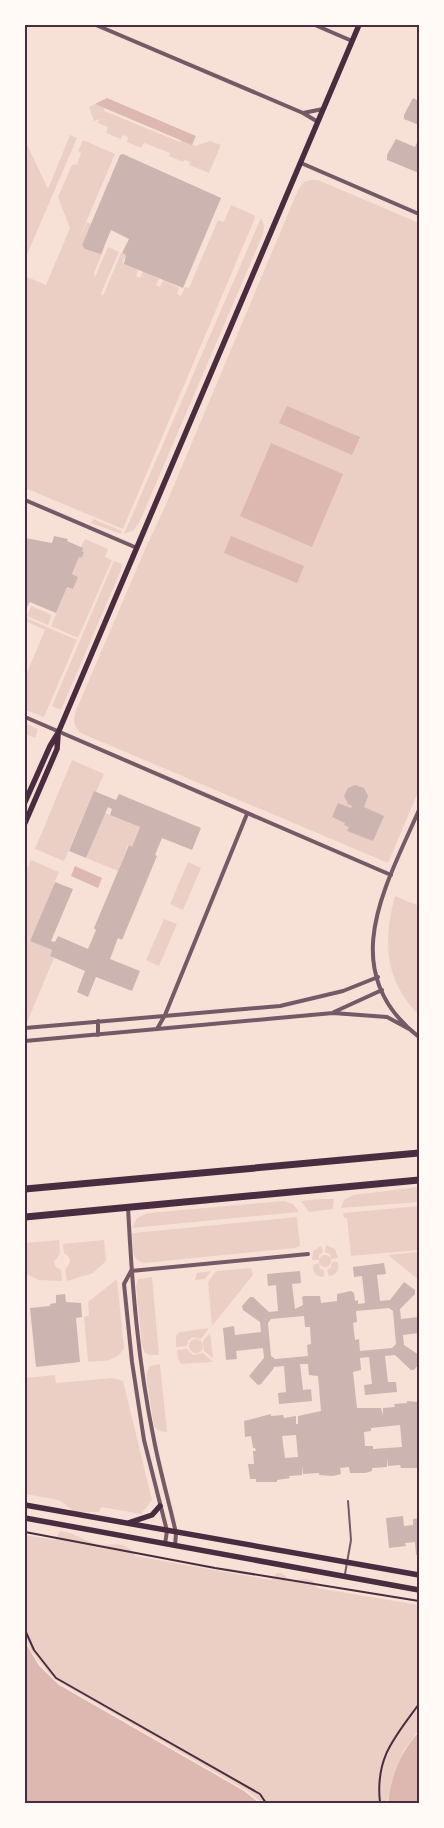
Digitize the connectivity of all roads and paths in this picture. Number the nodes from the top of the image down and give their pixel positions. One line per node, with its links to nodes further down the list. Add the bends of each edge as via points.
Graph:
1 (96, 25): 6 (street)
2 (315, 25): 4 (street)
3 (359, 25): 4 (main road)
4 (352, 41): 5 (main road)
5 (324, 109): 6 (street); 7 (main road)
6 (303, 113): 7 (street)
7 (318, 122): 8 (main road)
8 (301, 163): 9 (street); 11 (main road)
9 (419, 214)
10 (25, 500): 11 (street)
11 (137, 548): 13 (main road)
12 (25, 717): 13 (street)
13 (58, 733): 14 (main road); 16 (street); 17 (main road, via 57,749)
14 (25, 802)
15 (419, 810): 18 (street)
16 (248, 814): 18 (street); 22 (street)
17 (25, 823)
18 (391, 875): 19 (street, via 372,931 372,952)
19 (378, 977): 20 (street); 22 (street, via 343,991 280,1006)
20 (382, 990): 21 (street); 26 (street)
21 (333, 1013): 25 (street); 26 (street, via 387,1017)
22 (165, 1015): 23 (street); 25 (street)
23 (98, 1022): 24 (street); 27 (street)
24 (25, 1028)
25 (157, 1029): 27 (street)
26 (411, 1030): 28 (street)
27 (98, 1034): 29 (street)
28 (419, 1036)
29 (25, 1041)
30 (419, 1152): 32 (highway)
31 (419, 1180): 33 (highway)
32 (25, 1189)
33 (128, 1207): 34 (highway); 36 (street)
34 (25, 1217)
35 (308, 1254): 36 (street)
36 (131, 1271): 39 (street, via 124,1284 132,1362 144,1440); 44 (street, via 154,1439)
37 (348, 1501): 49 (lane, via 351,1540)
38 (25, 1504): 41 (main road)
39 (160, 1506): 41 (main road, via 152,1515); 42 (street)
40 (25, 1518): 46 (main road)
41 (126, 1524): 42 (main road)
42 (166, 1531): 44 (main road); 46 (street)
43 (25, 1532): 53 (path, via 215,1568)
44 (176, 1533): 45 (main road); 47 (street)
45 (221, 1540): 48 (main road); 49 (main road)
46 (165, 1544): 47 (main road)
47 (175, 1546): 48 (main road)
48 (218, 1554): 51 (main road)
49 (348, 1562): 50 (main road); 51 (lane)
50 (419, 1575)
51 (344, 1576): 52 (main road)
52 (419, 1590)
53 (419, 1601)
54 (25, 1630): 56 (path, via 34,1650 56,1678 260,1794)
55 (419, 1704): 57 (path, via 383,1757)
56 (266, 1803)
57 (380, 1803)

